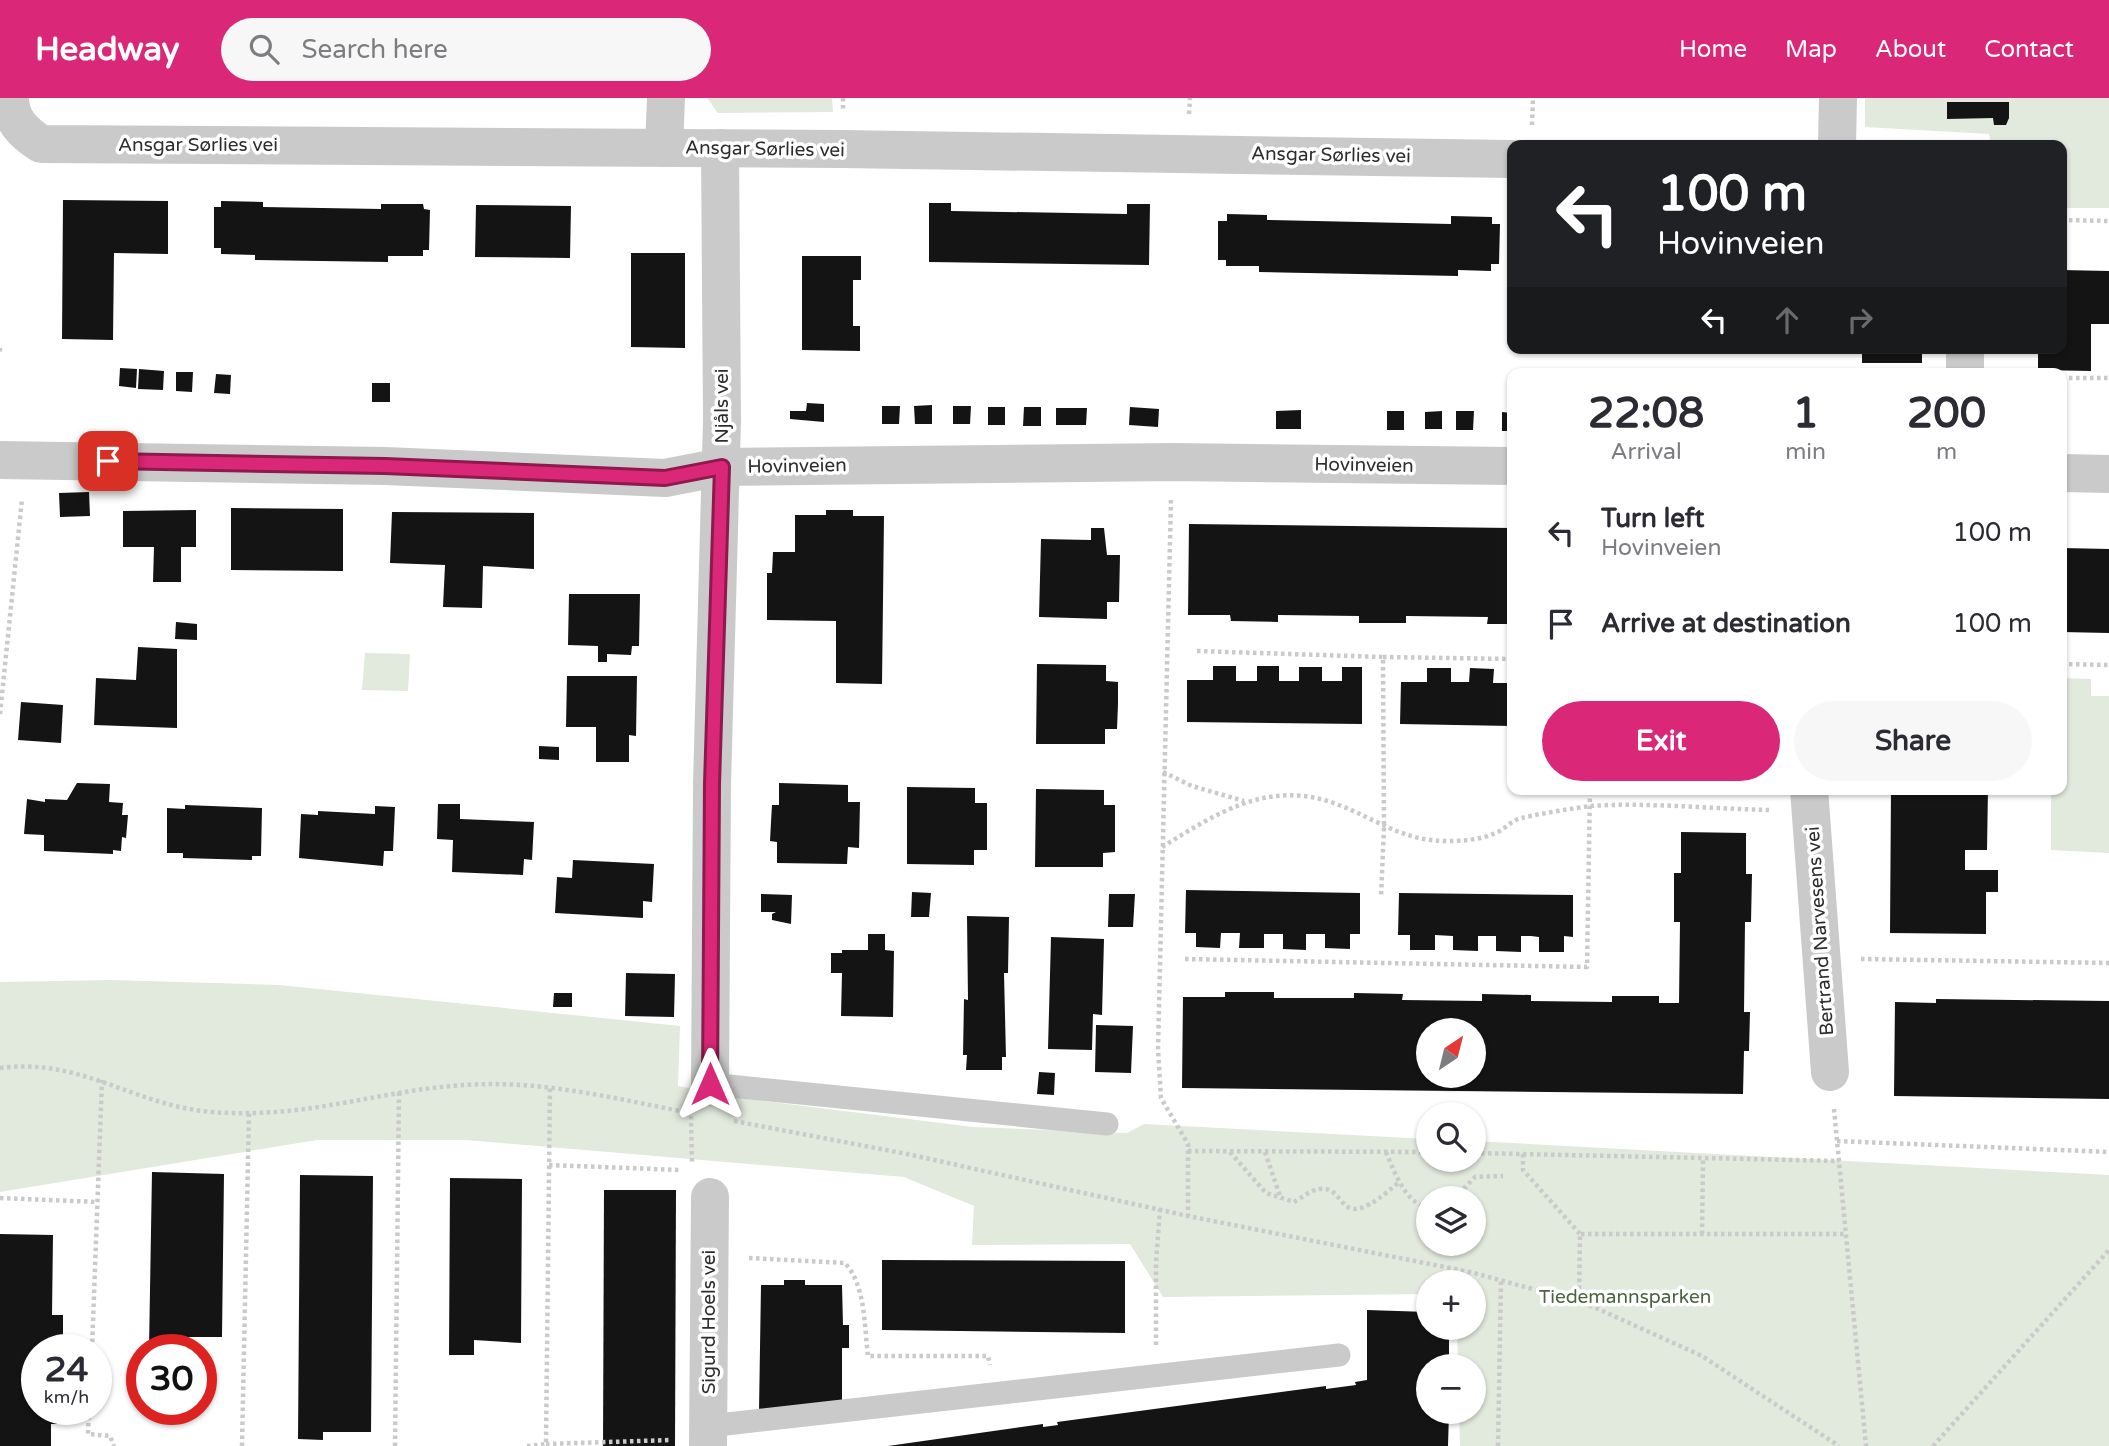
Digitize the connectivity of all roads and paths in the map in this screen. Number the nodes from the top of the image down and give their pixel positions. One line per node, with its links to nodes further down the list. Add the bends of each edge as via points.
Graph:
1 (666, 98): 8 (street)
2 (1533, 98): 5 (path)
3 (1838, 98): 6 (street)
4 (16, 114): 8 (street, Ansgar Sørlies vei, via 41,144)
5 (1523, 140)
6 (1837, 140)
7 (1507, 146): 9 (street, Ansgar Sørlies vei)
8 (664, 148): 9 (street, Ansgar Sørlies vei)
9 (720, 148): 17 (street, Njåls vei)
10 (2067, 220): 11 (path)
11 (2109, 221)
12 (2067, 378): 13 (path)
13 (2109, 378)
14 (13, 460): 17 (street, Hovinveien, via 385,466 665,478); 25 (path)
15 (1173, 462): 16 (street, Hovinveien); 17 (street, Hovinveien); 26 (path)
16 (1507, 466)
17 (722, 467): 42 (street, Njåls vei)
18 (2067, 473): 19 (street)
19 (2109, 474)
20 (1197, 651): 21 (path)
21 (1382, 657): 22 (path); 31 (path)
22 (1507, 659)
23 (2067, 664): 24 (path)
24 (2109, 665)
25 (0, 715)
26 (1163, 772): 29 (path, via 1192,786); 32 (path)
27 (1590, 795): 30 (path)
28 (1810, 800): 30 (path); 38 (street, Bertrand Narvesens vei)
29 (1245, 801): 31 (path, via 1269,796 1313,799 1339,805); 32 (path)
30 (1590, 806): 31 (path, via 1519,819 1474,839 1416,838); 34 (path, via 1587,967)
31 (1384, 828): 33 (path)
32 (1161, 848): 47 (path, via 1158,1079 1161,1098)
33 (1381, 896)
34 (1185, 959)
35 (1852, 959): 36 (path)
36 (2109, 963)
37 (0, 1068): 39 (path, via 40,1066)
38 (1830, 1072): 46 (path)
39 (102, 1080): 43 (path, via 165,1104); 65 (path)
40 (550, 1086): 41 (path, via 495,1083); 42 (path); 57 (path)
41 (399, 1091): 43 (path); 84 (path)
42 (699, 1104): 45 (lane); 60 (path)
43 (249, 1113): 83 (path)
44 (732, 1121): 66 (path)
45 (1107, 1124)
46 (1837, 1141): 52 (path); 56 (path)
47 (1188, 1151): 48 (path); 67 (path)
48 (1229, 1152): 49 (path); 63 (path, via 1266,1192)
49 (1265, 1152): 50 (path); 63 (path)
50 (1387, 1152): 51 (path); 59 (path)
51 (1416, 1152)
52 (2109, 1152)
53 (1486, 1153): 54 (path)
54 (1523, 1154): 55 (path); 68 (path, via 1523,1170)
55 (1703, 1158): 56 (path); 69 (path)
56 (1839, 1161): 70 (path)
57 (549, 1165): 60 (path); 81 (path)
58 (1503, 1175): 61 (path, via 1475,1177)
59 (1399, 1182): 63 (path, via 1377,1202 1355,1211 1327,1189 1319,1188 1294,1202); 64 (path)
60 (701, 1184): 72 (street, Sigurd Hoels vei)
61 (1466, 1186)
62 (0, 1198): 65 (path)
63 (1281, 1199)
64 (1416, 1201)
65 (97, 1202): 75 (path)
66 (1160, 1209): 67 (path); 77 (path)
67 (1188, 1216): 73 (path)
68 (1580, 1234): 69 (path); 74 (path)
69 (1702, 1234): 70 (path)
70 (1846, 1234): 88 (path)
71 (2109, 1250): 89 (path)
72 (709, 1256): 78 (path, via 845,1263 854,1273 868,1356 988,1356); 80 (street, Sigurd Hoels vei)
73 (1501, 1280): 74 (path); 86 (path)
74 (1579, 1303): 87 (path, via 1702,1356)
75 (93, 1334)
76 (1339, 1355): 77 (lane)
77 (1157, 1376): 78 (lane)
78 (999, 1393): 80 (lane)
79 (89, 1425): 82 (path, via 89,1434 110,1436)
80 (708, 1437): 81 (path)
81 (546, 1444): 85 (path)
82 (114, 1446)
83 (242, 1446)
84 (395, 1446)
85 (527, 1446)
86 (1498, 1446)
87 (1839, 1446)
88 (1866, 1446)
89 (1933, 1446)

